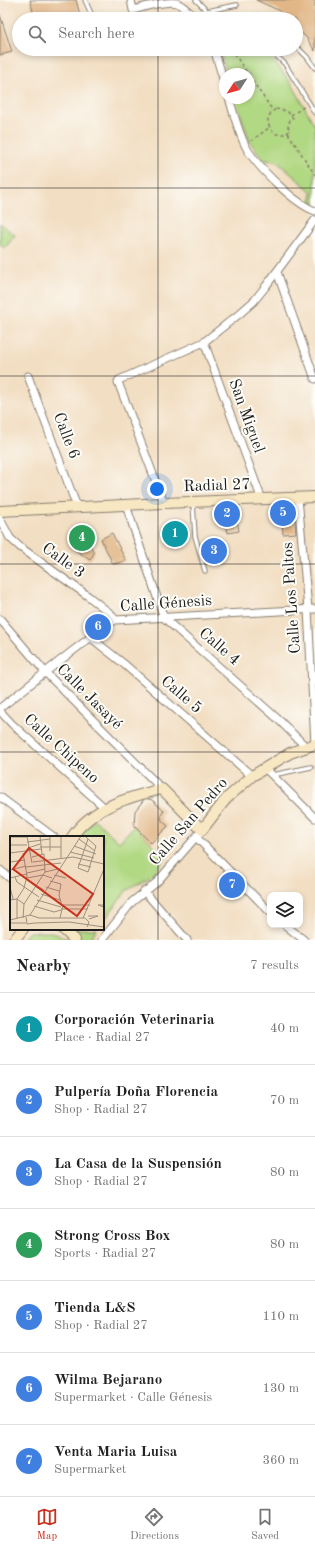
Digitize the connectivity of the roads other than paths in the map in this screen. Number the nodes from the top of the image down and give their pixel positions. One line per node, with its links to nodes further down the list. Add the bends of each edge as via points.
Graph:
1 (85, 0): 7 (lane)
2 (131, 0): 4 (street, via 134,10)
3 (196, 0): 6 (lane)
4 (152, 2): 8 (street, via 176,3)
5 (237, 5): 6 (lane)
6 (207, 11)
7 (90, 12)
8 (188, 12)
9 (303, 53): 13 (lane)
10 (216, 56): 12 (street)
11 (276, 56): 15 (lane, via 285,64)
12 (220, 68)
13 (315, 68)
14 (231, 104): 16 (street, via 245,145 256,162 298,202)
15 (315, 114)
16 (315, 211)
17 (315, 220): 18 (street)
18 (277, 272): 19 (street, via 249,306); 21 (street)
19 (204, 342): 24 (street, San Miguel); 26 (street, via 118,382)
20 (28, 376): 28 (street, Calle 6)
21 (315, 379)
22 (315, 497): 23 (street, Radial 27)
23 (298, 498): 24 (street, Radial 27); 32 (street, Calle Los Paltos)
24 (262, 500): 25 (street, Radial 27)
25 (193, 502): 26 (street, Radial 27); 31 (lane, via 195,536)
26 (164, 503): 27 (street, Radial 27)
27 (126, 505): 28 (street, Radial 27); 33 (street, Calle 4)
28 (77, 507): 29 (street, Radial 27)
29 (0, 511)
30 (0, 519): 35 (street, Calle 3, via 10,538 20,547 88,596)
31 (205, 571)
32 (312, 609): 33 (street, Calle Génesis); 39 (street, Calle Los Paltos)
33 (164, 618): 35 (street, Calle Génesis); 39 (street, Calle 4, via 279,720)
34 (0, 619): 37 (street, Calle Jasayé)
35 (115, 620): 36 (street, Calle Génesis)
36 (90, 637): 37 (street, Calle Génesis); 42 (street, Calle 5)
37 (46, 673): 38 (street, Calle Génesis); 43 (street, Calle Jasayé)
38 (0, 709): 45 (street, Calle Chipeno, via 12,724)
39 (312, 745): 41 (street, Calle San Pedro, via 284,756)
40 (311, 767): 41 (lane)
41 (269, 772): 42 (street, Calle San Pedro); 46 (street)
42 (252, 776): 47 (street, Calle San Pedro, via 226,799)
43 (162, 789): 45 (street, via 131,796); 47 (street)
44 (0, 797): 48 (street)
45 (105, 808): 49 (street, via 87,820)
46 (315, 818)
47 (199, 833): 52 (street, Calle San Pedro, via 157,882); 53 (street)
48 (53, 836)
49 (73, 836)
50 (0, 870): 51 (street)
51 (10, 878)
52 (144, 892): 59 (street, Calle San Pedro, via 132,902); 60 (street)
53 (267, 909)
54 (289, 928): 61 (street)
55 (22, 930): 57 (street)
56 (62, 930): 58 (street)
57 (14, 940)
58 (75, 940)
59 (102, 940)
60 (187, 940)
61 (304, 940)

